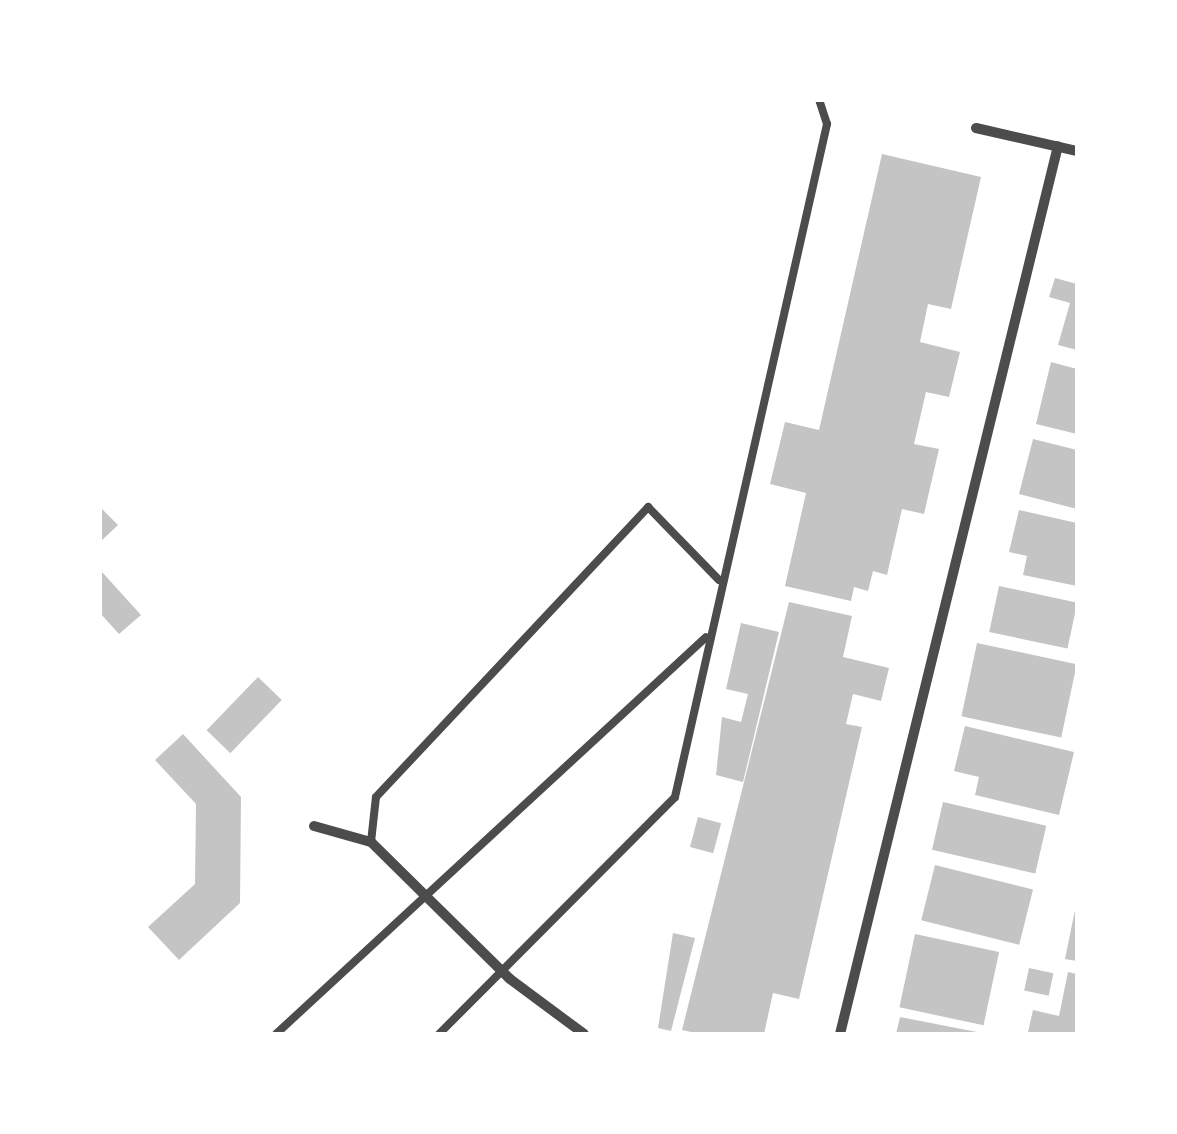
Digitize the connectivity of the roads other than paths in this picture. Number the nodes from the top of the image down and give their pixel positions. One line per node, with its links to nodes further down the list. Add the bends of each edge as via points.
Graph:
1 (819, 100): 5 (lane, via 826,124)
2 (976, 128): 3 (street)
3 (1058, 146): 4 (street); 14 (street)
4 (1077, 151)
5 (719, 580): 6 (lane); 8 (lane, via 648,507 376,797)
6 (706, 636): 9 (lane); 10 (lane, via 675,797)
7 (314, 826): 8 (street)
8 (371, 842): 9 (street)
9 (423, 893): 10 (street); 11 (lane)
10 (502, 971): 12 (lane); 13 (street)
11 (276, 1034)
12 (439, 1034)
13 (584, 1034)
14 (840, 1034)

